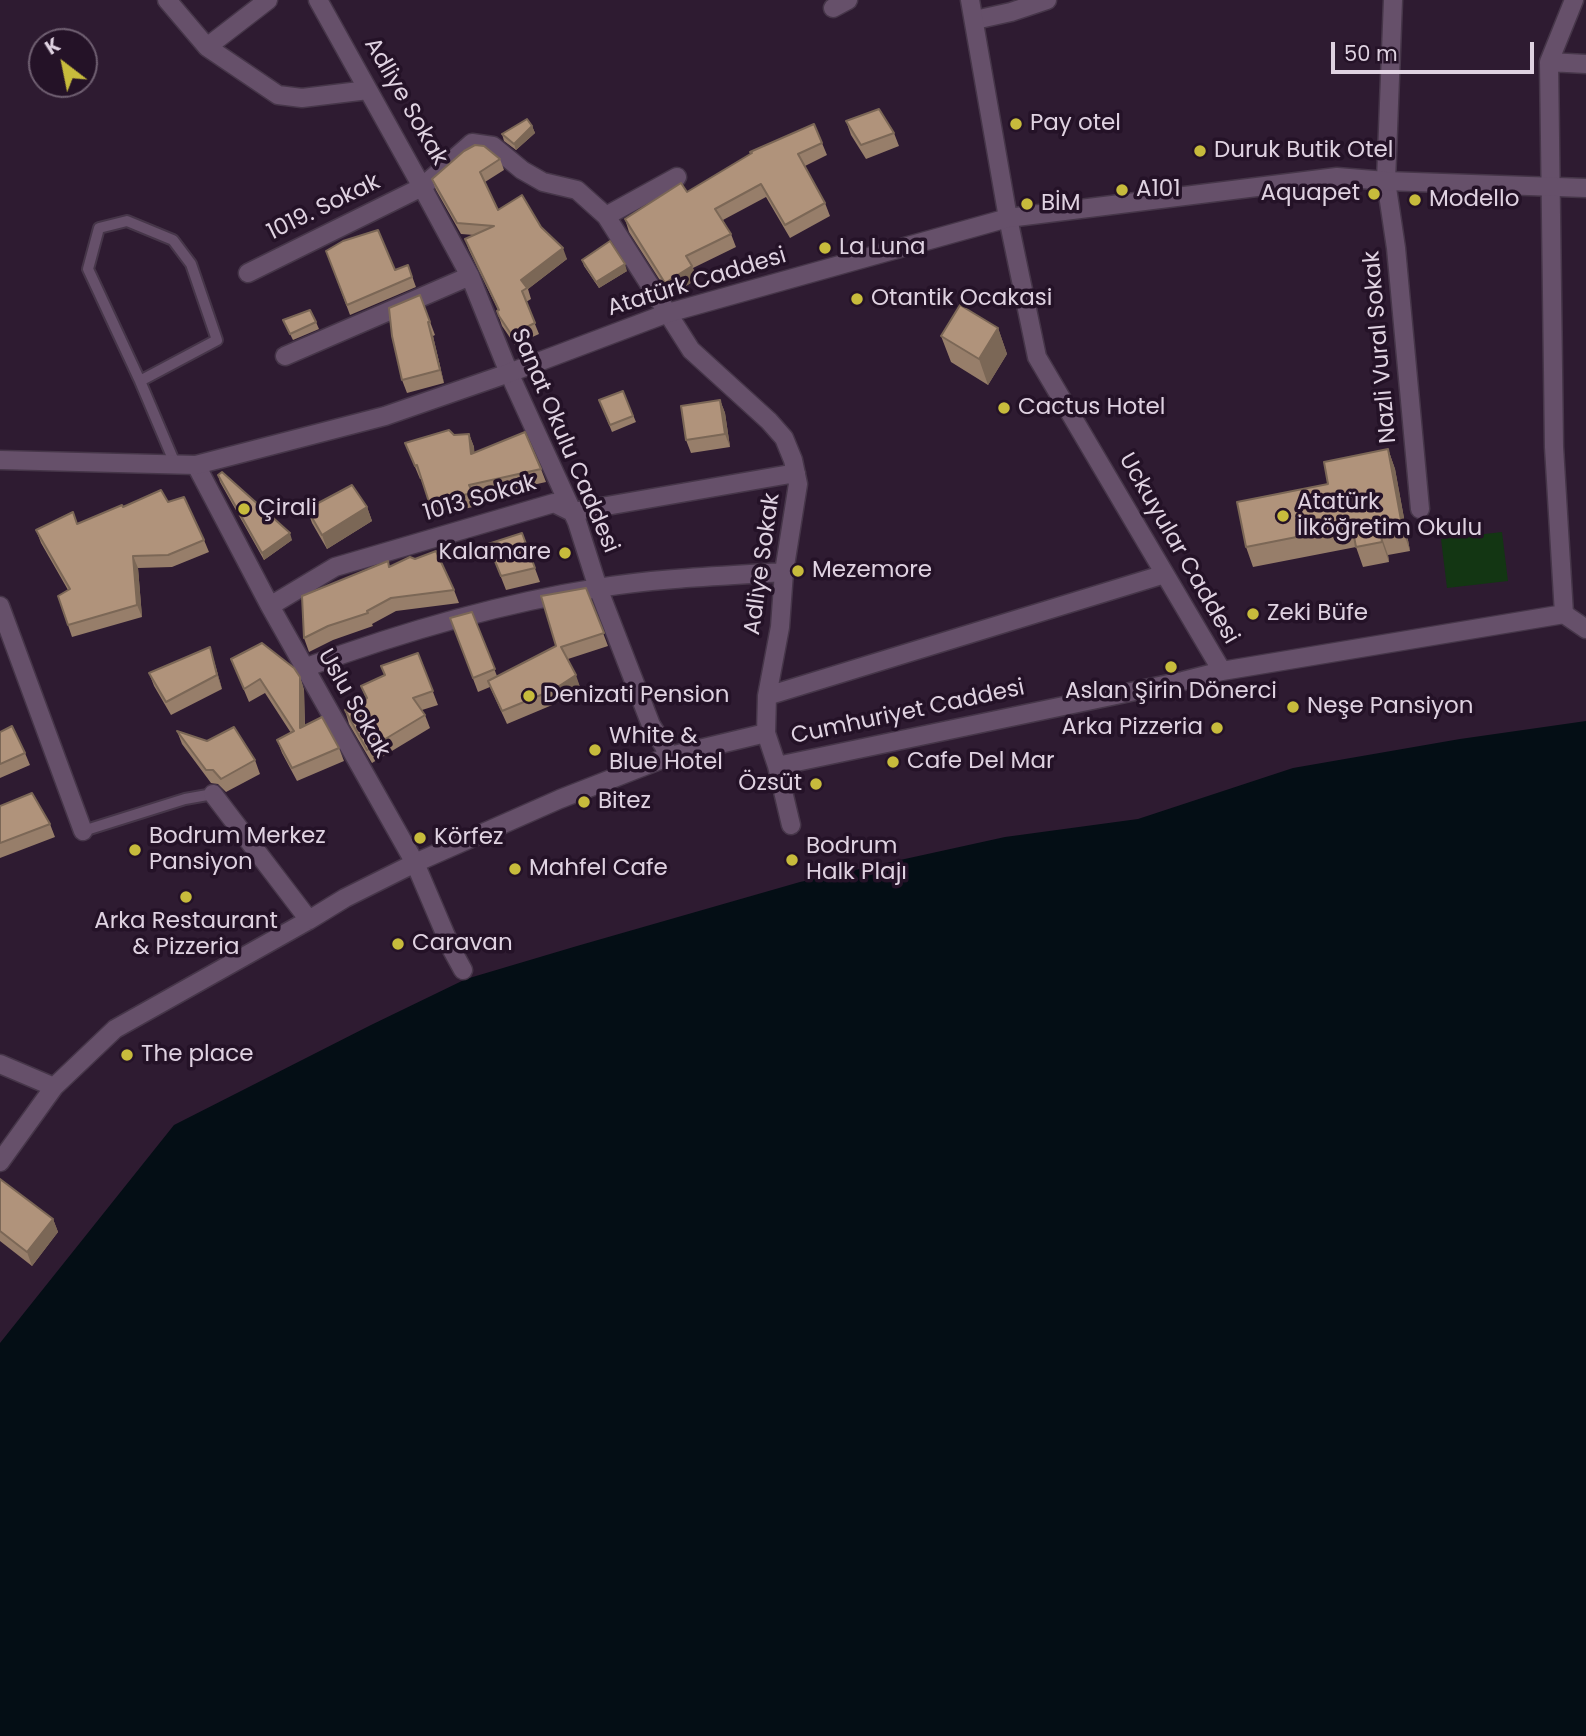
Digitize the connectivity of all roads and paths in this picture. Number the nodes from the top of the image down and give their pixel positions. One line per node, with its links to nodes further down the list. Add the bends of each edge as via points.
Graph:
1 (167, 0): 9 (street)
2 (268, 0): 9 (street)
3 (318, 0): 12 (street, Adliye Sokak)
4 (970, 0): 8 (street, Uckuyular Caddesi)
5 (1047, 0): 8 (street)
6 (1393, 0): 14 (street, Nazli Vural Sokak)
7 (1574, 0): 10 (street)
8 (975, 20): 19 (street, Uckuyular Caddesi)
9 (207, 47): 12 (street, via 278,95 302,98)
10 (1549, 62): 11 (street); 16 (street)
11 (1586, 64)
12 (368, 90): 15 (street, Adliye Sokak)
13 (677, 177): 18 (street)
14 (1386, 181): 16 (street, Atatürk Caddesi); 19 (street, Atatürk Caddesi, via 1337,177); 30 (street, Nazli Vural Sokak)
15 (422, 187): 18 (street, Adliye Sokak, via 472,143 493,146 543,182 577,190); 20 (street, 1019. Sokak); 21 (street, Sanat Okulu Caddesi)
16 (1551, 188): 17 (street, Atatürk Caddesi); 37 (street, via 1554,447)
17 (1586, 188)
18 (606, 216): 22 (street, Adliye Sokak)
19 (1007, 218): 22 (street, Atatürk Caddesi); 33 (street, Uckuyular Caddesi, via 1037,357)
20 (248, 273)
21 (470, 276): 23 (street); 24 (street, Sanat Okulu Caddesi)
22 (668, 313): 24 (street, Atatürk Caddesi); 29 (street, Adliye Sokak, via 691,350 784,438)
23 (285, 356)
24 (509, 373): 27 (street, Atatürk Caddesi, via 385,416); 31 (street, Sanat Okulu Caddesi)
25 (140, 381): 25 (lane, via 88,269 99,228 127,221 173,240 191,264 217,341); 28 (lane)
26 (0, 460): 28 (street, Atatürk Caddesi)
27 (196, 465): 28 (street, Atatürk Caddesi); 36 (street, Uslu Sokak)
28 (176, 466)
29 (796, 474): 31 (street, 1013 Sokak); 32 (street, Adliye Sokak)
30 (1420, 509)
31 (572, 512): 34 (street, Sanat Okulu Caddesi); 36 (street, 1013 Sokak, via 554,503 335,566)
32 (784, 572): 34 (street); 41 (street, Adliye Sokak, via 780,627)
33 (1165, 574): 40 (street, Uckuyular Caddesi); 41 (street)
34 (598, 588): 39 (street, via 384,638); 43 (street, Sanat Okulu Caddesi, via 651,725)
35 (0, 606): 47 (street)
36 (270, 606): 39 (street, Uslu Sokak)
37 (1564, 614): 38 (street); 40 (street, Cumhuriyet Caddesi)
38 (1586, 629)
39 (304, 668): 48 (street, Uslu Sokak)
40 (1222, 671): 44 (street, Cumhuriyet Caddesi)
41 (767, 696): 42 (street, Adliye Sokak)
42 (766, 733): 43 (street, Cumhuriyet Caddesi); 44 (street, Cumhuriyet Caddesi)
43 (670, 756): 48 (street, Cumhuriyet Caddesi)
44 (777, 766): 46 (street)
45 (213, 794): 47 (lane); 49 (street)
46 (791, 825)
47 (83, 831)
48 (415, 863): 49 (street, Cumhuriyet Caddesi); 50 (street, Uslu Sokak)
49 (309, 920): 52 (street, Cumhuriyet Caddesi, via 115,1029)
50 (463, 970)
51 (0, 1064): 52 (street)
52 (54, 1087): 53 (street, Cumhuriyet Caddesi)
53 (0, 1162)

